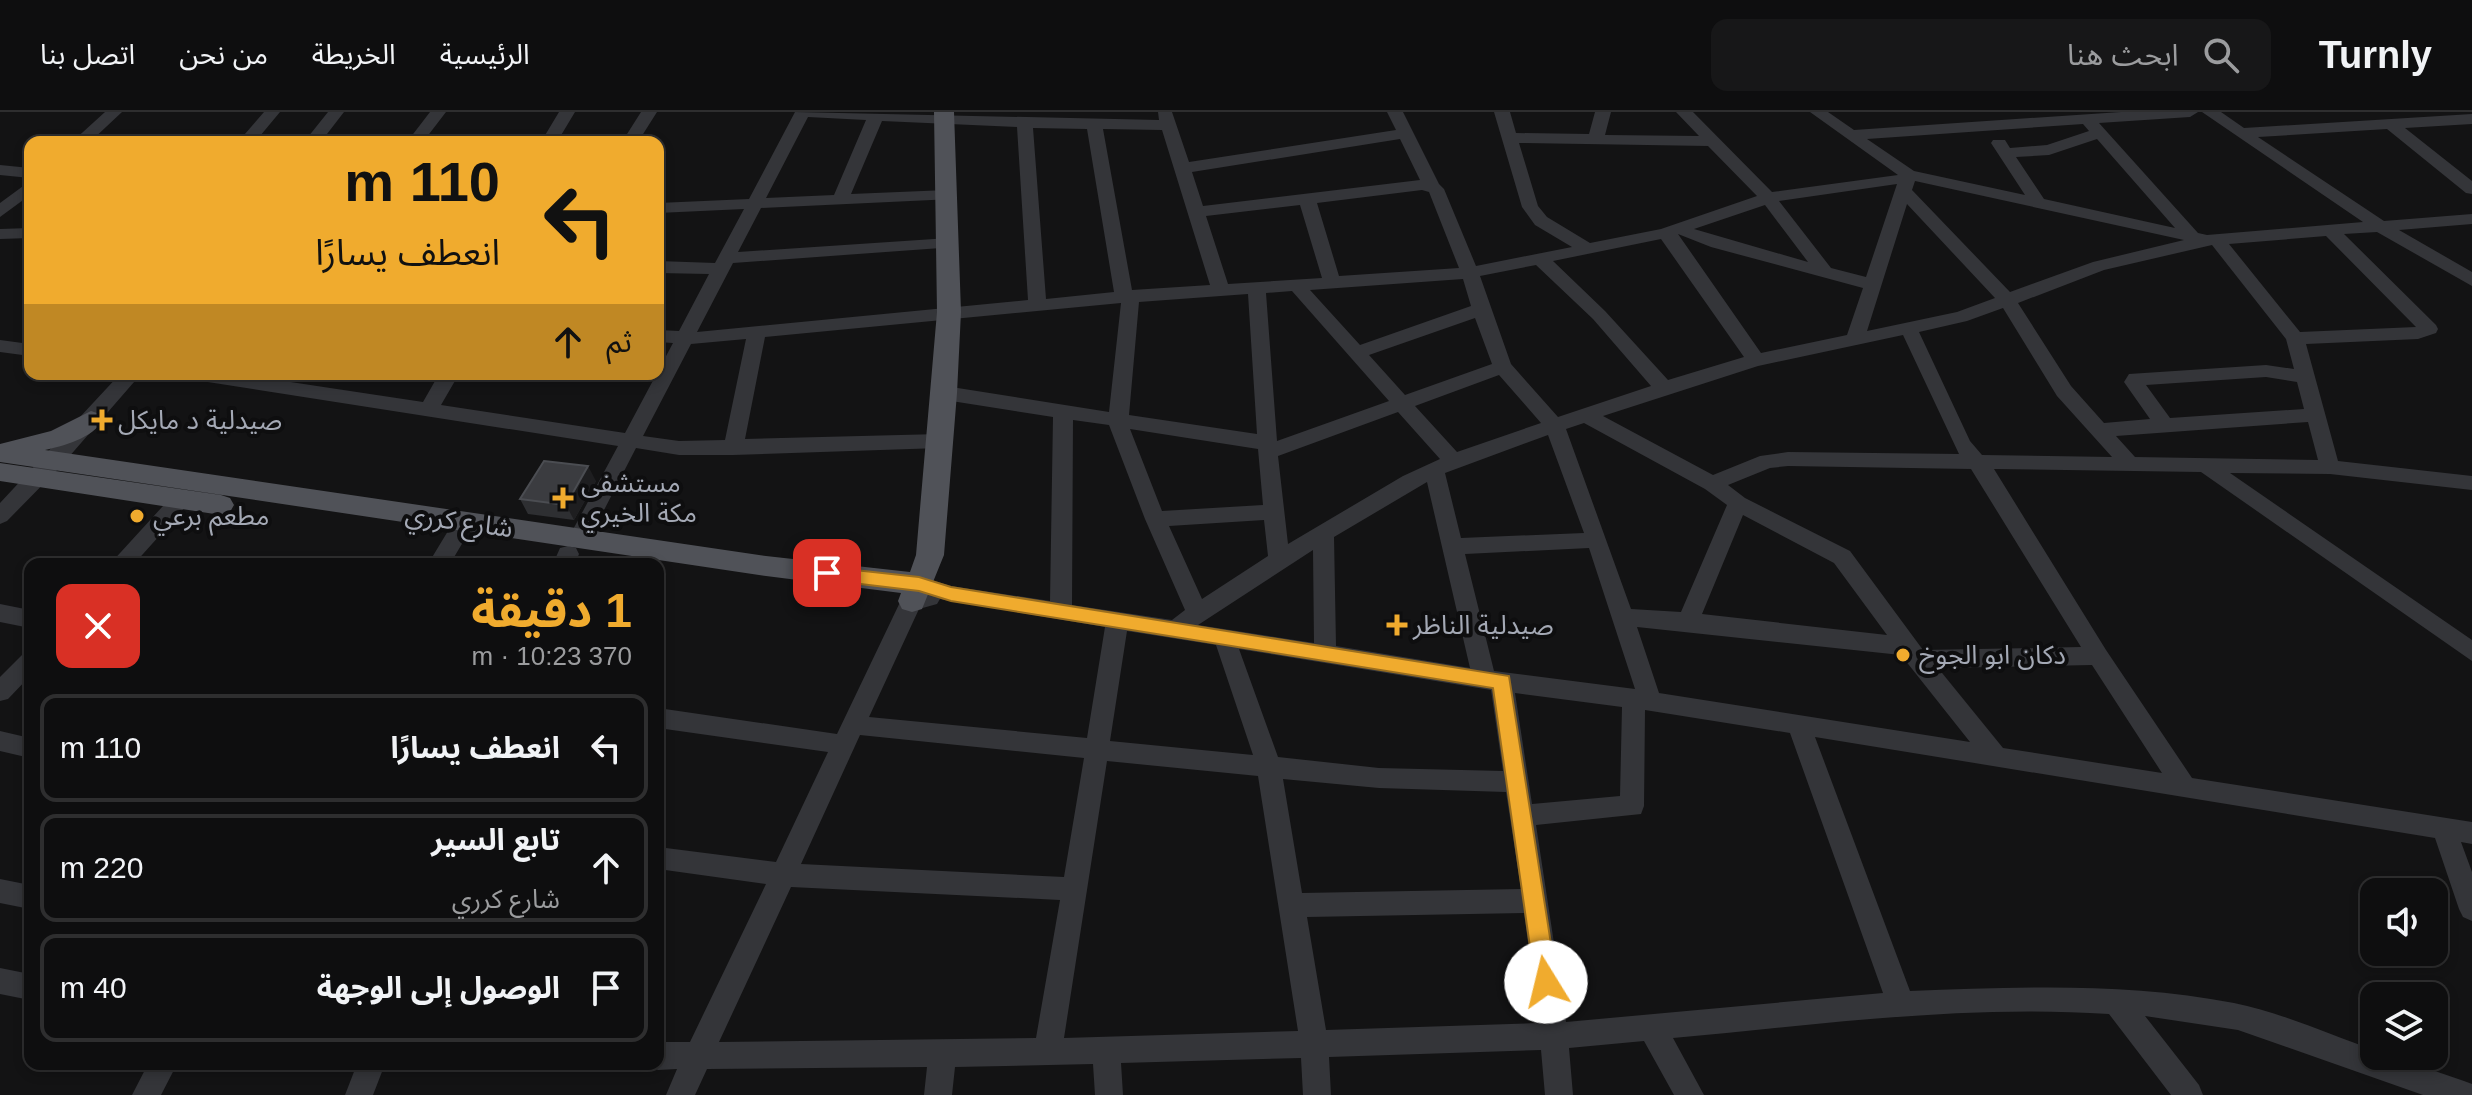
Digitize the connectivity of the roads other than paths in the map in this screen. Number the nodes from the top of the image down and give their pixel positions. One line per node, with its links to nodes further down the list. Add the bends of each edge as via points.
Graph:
1 (114, 112): 31 (street)
2 (272, 112): 32 (street)
3 (336, 112): 33 (street)
4 (438, 112): 34 (street)
5 (567, 112): 35 (street)
6 (649, 112): 36 (street)
7 (804, 112): 16 (street); 53 (street)
8 (1395, 112): 27 (street)
9 (1502, 112): 37 (street)
10 (1603, 112): 38 (street)
11 (1684, 112): 39 (street)
12 (1818, 112): 30 (street)
13 (2190, 112): 21 (street)
14 (2210, 112): 29 (street)
15 (2331, 112): 26 (street)
16 (876, 115): 17 (street); 51 (street)
17 (944, 115): 22 (street); 48 (main road)
18 (2039, 117): 21 (street); 25 (street)
19 (1166, 118): 24 (street); 41 (street)
20 (2472, 119): 23 (street)
21 (2088, 120): 28 (street)
22 (1025, 123): 24 (street); 79 (street)
23 (2389, 123): 26 (street); 46 (street)
24 (1094, 125): 77 (street)
25 (1987, 126): 30 (street); 40 (street)
26 (2341, 126): 29 (street)
27 (1407, 133): 41 (street); 45 (street)
28 (2100, 133): 40 (street, via 2049,150); 63 (street)
29 (2240, 133): 58 (street)
30 (1851, 135): 44 (street)
31 (87, 136)
32 (251, 136)
33 (317, 136)
34 (420, 136)
35 (553, 136)
36 (634, 136)
37 (1510, 138): 38 (street); 65 (street, via 1535,215)
38 (1596, 139): 39 (street)
39 (1712, 141): 49 (street)
40 (2006, 153): 52 (street)
41 (1183, 168): 56 (street)
42 (0, 170): 43 (street)
43 (24, 172)
44 (1907, 181): 49 (street); 52 (street); 73 (street); 78 (street)
45 (1431, 186): 50 (street); 70 (street)
46 (2472, 189)
47 (24, 191): 55 (street)
48 (947, 195): 51 (street); 64 (main road)
49 (1768, 198): 60 (street); 69 (street)
50 (1307, 199): 56 (street); 72 (street)
51 (840, 200): 53 (street)
52 (2038, 203): 63 (street)
53 (752, 204): 54 (street); 67 (street)
54 (664, 208)
55 (0, 212)
56 (1198, 212): 76 (street)
57 (2472, 219): 58 (street)
58 (2380, 226): 59 (street); 71 (street)
59 (2329, 229): 63 (street); 87 (street, via 2429,332)
60 (1671, 231): 65 (street); 69 (street); 91 (street)
61 (24, 233): 62 (street)
62 (0, 234)
63 (2205, 238): 78 (street, via 2099,266); 87 (street)
64 (949, 243): 67 (street); 81 (main road)
65 (1588, 249): 66 (street)
66 (1541, 260): 70 (street); 100 (street)
67 (722, 264): 68 (street); 85 (street)
68 (664, 267)
69 (1825, 272): 73 (street)
70 (1470, 273): 72 (street); 80 (street)
71 (2472, 280)
72 (1332, 283): 74 (street)
73 (1874, 285): 86 (street)
74 (1297, 286): 75 (street); 90 (street)
75 (1257, 289): 76 (street); 116 (street)
76 (1221, 291): 77 (street)
77 (1127, 296): 79 (street); 109 (street)
78 (2007, 300): 82 (street); 112 (street, via 2064,391)
79 (1037, 304): 81 (street)
80 (1482, 309): 90 (street); 92 (street)
81 (949, 312): 83 (street); 102 (main road)
82 (1909, 329): 86 (street); 118 (street, via 1962,444)
83 (757, 332): 85 (street); 115 (street)
84 (664, 336): 85 (street)
85 (683, 338): 93 (street)
86 (1855, 338): 91 (street)
87 (2295, 338): 94 (street)
88 (0, 346): 89 (street)
89 (24, 349)
90 (1357, 353): 103 (street)
91 (1756, 360): 100 (street)
92 (1503, 367): 103 (street); 111 (street)
93 (664, 373)
94 (2305, 377): 107 (street); 110 (street, via 2266,371 2136,379)
95 (126, 380): 108 (street)
96 (253, 380): 101 (street)
97 (335, 380): 101 (street)
98 (446, 380): 105 (street)
99 (660, 380): 114 (street)
100 (1664, 388): 106 (street)
101 (327, 392): 105 (street)
102 (945, 393): 104 (street); 113 (main road)
103 (1402, 404): 116 (street); 119 (street)
104 (1063, 409): 109 (street); 145 (street)
105 (428, 410): 114 (street)
106 (1585, 415): 111 (street); 126 (street)
107 (2314, 415): 110 (street); 122 (street)
108 (91, 420): 117 (main road, via 59,438); 123 (street)
109 (1118, 422): 116 (street); 131 (street)
110 (2164, 425): 112 (street)
111 (1555, 427): 119 (street); 134 (street)
112 (2097, 430): 120 (street)
113 (940, 441): 115 (street); 144 (main road, via 930,555)
114 (627, 442): 115 (street); 136 (street)
115 (733, 448)
116 (1267, 448): 129 (street)
117 (0, 452): 123 (main road, شارع كرري)
118 (1976, 461): 120 (street); 126 (street, via 1775,459); 157 (street)
119 (1444, 465): 132 (street); 135 (street)
120 (2131, 465): 121 (street)
121 (2206, 466): 122 (street); 154 (street)
122 (2330, 467): 125 (street)
123 (46, 470): 124 (main road, شارع كرري); 127 (main road, شارع كرري); 130 (street); 136 (main road, شارع كرري)
124 (0, 472)
125 (2472, 483)
126 (1712, 484): 128 (street)
127 (180, 500): 133 (main road, شارع كرري); 137 (street)
128 (1738, 503): 151 (street); 155 (street, via 1842,557)
129 (1274, 512): 131 (street); 142 (street)
130 (0, 516)
131 (1155, 519): 147 (street)
132 (1323, 536): 142 (street); 156 (street)
133 (455, 537): 136 (main road, شارع كرري); 138 (street)
134 (1597, 540): 135 (street); 148 (street)
135 (1454, 546): 159 (street)
136 (571, 552): 139 (main road, شارع كرري); 140 (main road, شارع كرري)
137 (127, 558)
138 (443, 558)
139 (602, 558)
140 (655, 558)
141 (664, 559): 144 (main road, شارع كرري, via 766,566)
142 (1279, 560): 147 (street)
143 (664, 569): 144 (main road)
144 (915, 593): 145 (street); 164 (street)
145 (1061, 610): 150 (street)
146 (0, 613): 149 (street)
147 (1197, 613): 152 (street)
148 (1623, 617): 151 (street); 161 (street)
149 (24, 618)
150 (1118, 619): 152 (street); 167 (street)
151 (1688, 621): 155 (street)
152 (1178, 628): 153 (street)
153 (1224, 637): 156 (street); 169 (street)
154 (2472, 652)
155 (1913, 653): 157 (street); 168 (street)
156 (1325, 654): 159 (street)
157 (2098, 656): 171 (street)
158 (24, 667): 160 (street)
159 (1493, 680): 161 (street); 170 (street)
160 (0, 692)
161 (1642, 700): 163 (street); 172 (street, via 1632,806)
162 (664, 719): 164 (street)
163 (1799, 725): 168 (street); 186 (street)
164 (851, 735): 167 (street); 176 (street)
165 (0, 741): 166 (street)
166 (24, 747)
167 (1097, 747): 169 (street); 177 (street)
168 (1998, 759): 171 (street)
169 (1269, 767): 170 (street, via 1408,781); 181 (street)
170 (1514, 782): 172 (street)
171 (2185, 787): 173 (street)
172 (1520, 816): 180 (street)
173 (2444, 828): 174 (street); 182 (street)
174 (2472, 833)
175 (664, 859): 176 (street)
176 (785, 875): 177 (street); 194 (street)
177 (1074, 889): 191 (street)
178 (0, 891): 179 (street)
179 (24, 896)
180 (1533, 901): 181 (street); 188 (street)
181 (1293, 905): 189 (street)
182 (2472, 909)
183 (0, 981): 184 (street)
184 (24, 986)
185 (2116, 1001): 186 (street, via 2042,997); 205 (street); 206 (street, via 2238,1017)
186 (1901, 1004): 187 (street)
187 (1650, 1026): 188 (street); 204 (street)
188 (1555, 1036): 189 (street); 203 (street)
189 (1314, 1042): 190 (street); 202 (street)
190 (1106, 1051): 191 (street); 201 (street)
191 (1048, 1052): 192 (street)
192 (943, 1054): 194 (street); 200 (street)
193 (664, 1056): 194 (street)
194 (700, 1056): 199 (street)
195 (160, 1070): 197 (street)
196 (369, 1070): 198 (street)
197 (146, 1095)
198 (359, 1095)
199 (680, 1095)
200 (938, 1095)
201 (1109, 1095)
202 (1317, 1095)
203 (1559, 1095)
204 (1690, 1095)
205 (2189, 1095)
206 (2464, 1095)

